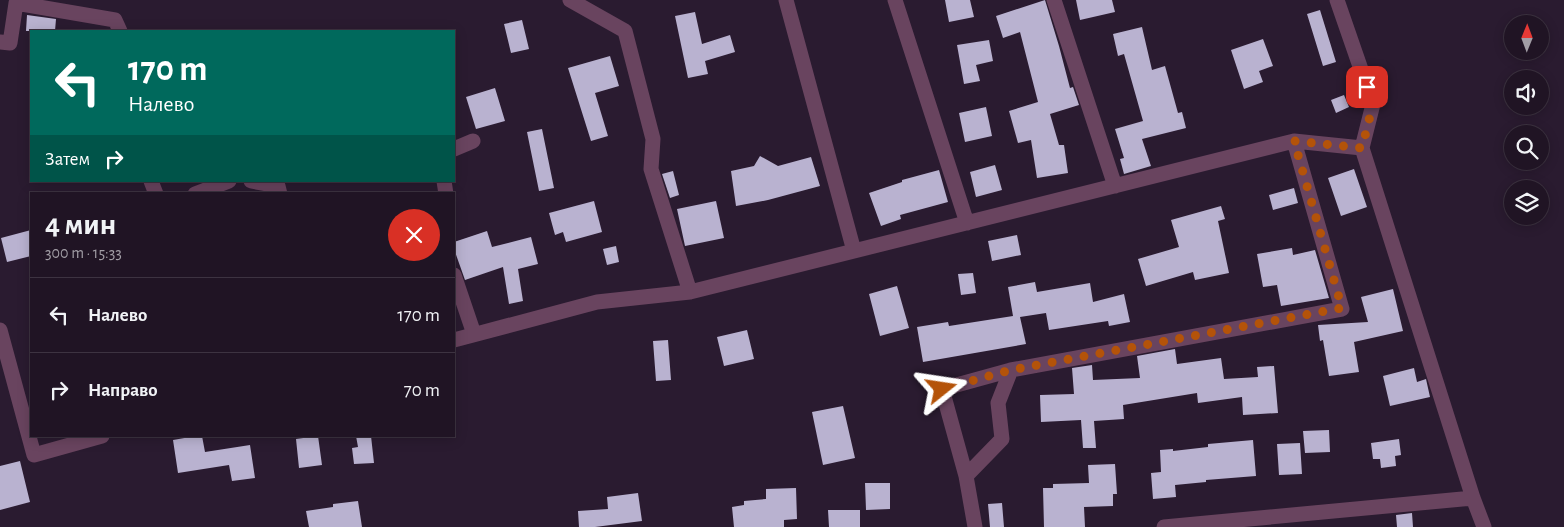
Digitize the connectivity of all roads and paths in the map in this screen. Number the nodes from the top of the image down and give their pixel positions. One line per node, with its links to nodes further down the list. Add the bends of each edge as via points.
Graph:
1 (570, 0): 20 (street, via 625,31 653,139 651,169)
2 (786, 0): 18 (street)
3 (895, 0): 17 (street)
4 (1054, 0): 14 (street)
5 (1337, 0): 10 (street, via 1373,104)
6 (120, 30): 7 (street, via 115,20 16,3 10,42)
7 (0, 42)
8 (473, 141): 11 (street)
9 (1294, 141): 10 (street); 14 (street); 24 (street, via 1342,308)
10 (1362, 148): 27 (street)
11 (455, 149)
12 (226, 182): 15 (street)
13 (256, 182): 16 (street, via 278,186)
14 (1115, 186): 17 (street)
15 (200, 192)
16 (280, 192)
17 (967, 223): 18 (street)
18 (854, 251): 20 (street)
19 (455, 278): 22 (street)
20 (690, 292): 22 (street, via 597,302)
21 (0, 330): 25 (street, via 34,455)
22 (474, 334): 23 (street)
23 (455, 340)
24 (1011, 370): 26 (street, via 998,403 1002,439); 26 (street, via 942,389)
25 (98, 437)
26 (966, 476): 28 (street)
27 (1472, 498): 29 (street); 30 (street)
28 (975, 527)
29 (1164, 527)
30 (1484, 527)

